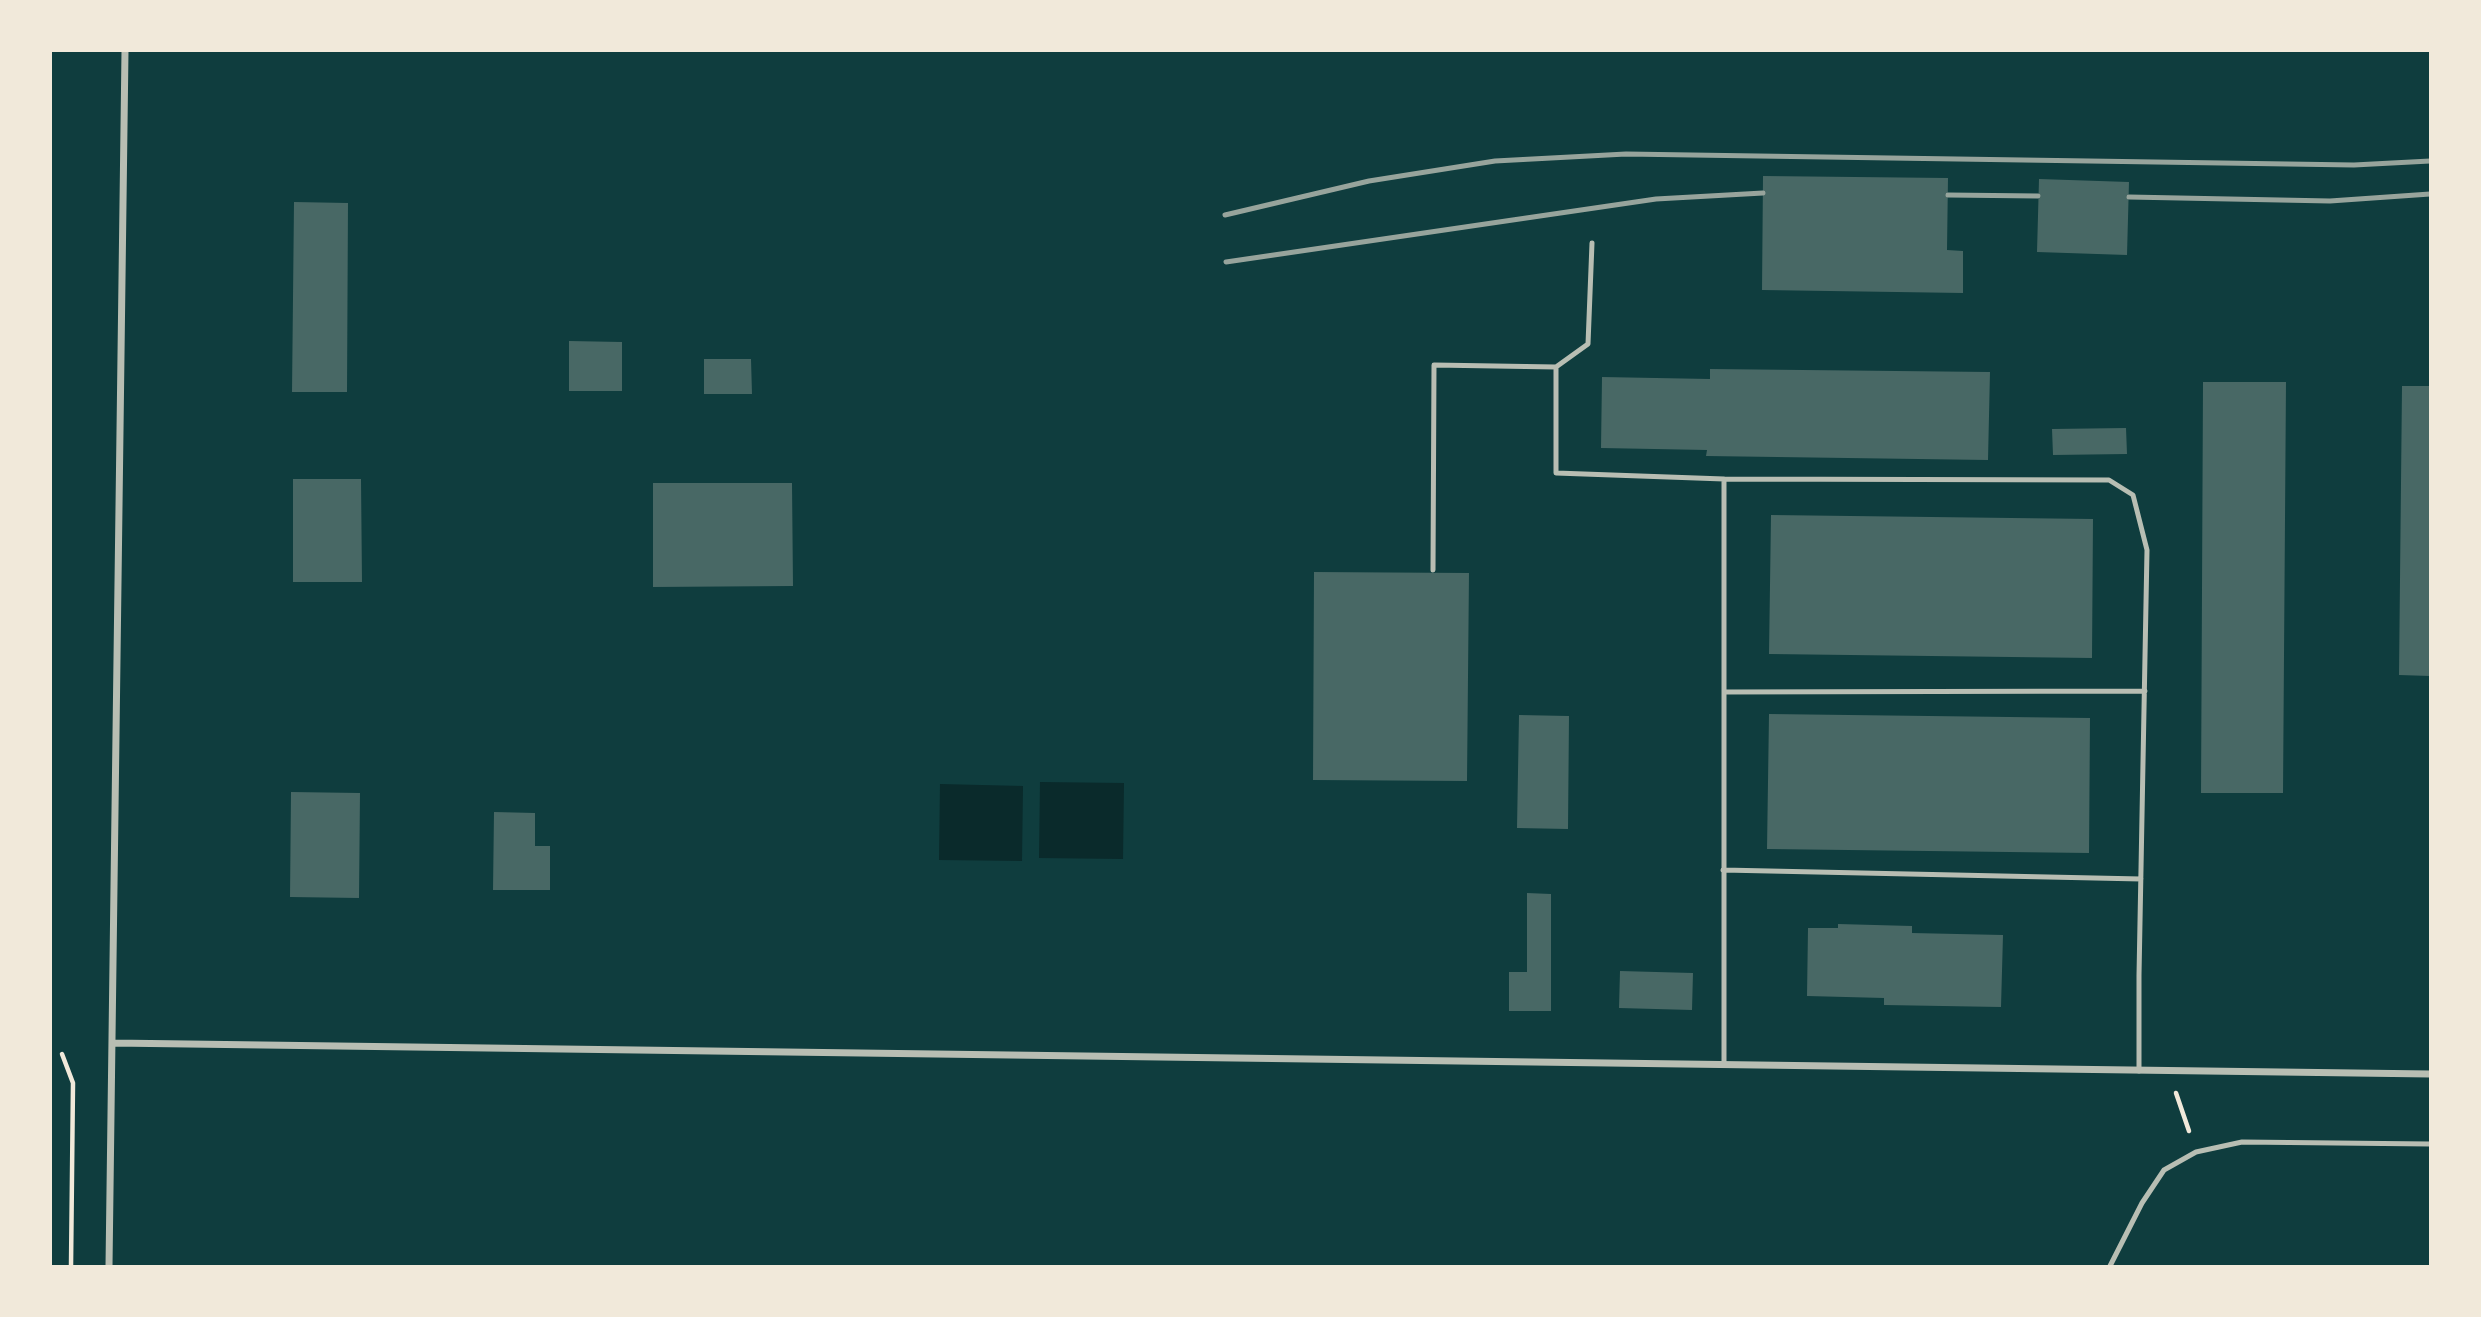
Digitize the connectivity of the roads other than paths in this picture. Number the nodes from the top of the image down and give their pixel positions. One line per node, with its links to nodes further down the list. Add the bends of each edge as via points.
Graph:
1 (125, 51): 10 (street)
2 (1592, 243): 3 (lane, via 1588,344)
3 (1556, 367): 4 (lane, via 1556,473); 5 (lane, via 1434,365)
4 (1724, 479): 6 (lane, via 2109,480 2133,495 2147,550); 7 (lane)
5 (1433, 570)
6 (2145, 691): 7 (lane); 9 (lane)
7 (1724, 692): 8 (lane)
8 (1723, 870): 9 (lane); 11 (lane)
9 (2141, 879): 12 (lane)
10 (113, 1043): 11 (street); 15 (street)
11 (1724, 1063): 12 (street)
12 (2140, 1071): 13 (street)
13 (2430, 1074)
14 (2430, 1144): 16 (lane, via 2242,1142 2196,1152 2164,1170 2141,1203)
15 (109, 1266)
16 (2110, 1266)

